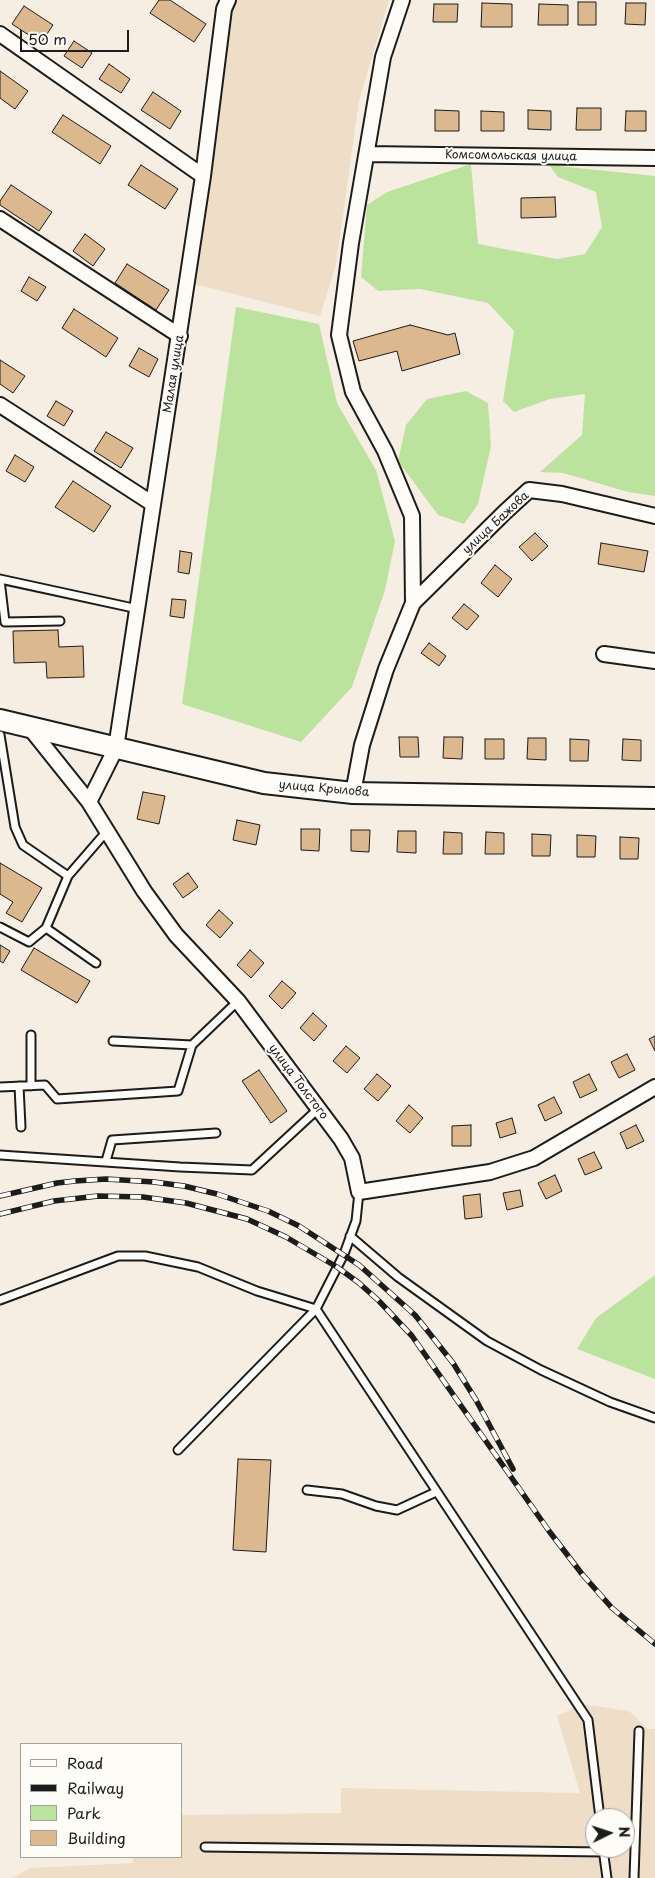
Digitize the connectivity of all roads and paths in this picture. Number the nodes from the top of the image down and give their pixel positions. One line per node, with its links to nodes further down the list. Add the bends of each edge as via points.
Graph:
1 (212, 0): 3 (street)
2 (402, 0): 5 (street, via 383,57)
3 (226, 4): 7 (street, Малая улица)
4 (0, 34): 7 (street)
5 (367, 154): 6 (street, Комсомольская улица); 14 (street, via 339,335 353,392 385,452 412,516)
6 (655, 158)
7 (203, 176): 9 (street, Малая улица)
8 (0, 219): 9 (street)
9 (180, 336): 11 (street, Малая улица)
10 (0, 405): 11 (street)
11 (153, 504): 15 (street, Малая улица)
12 (655, 516): 14 (street, улица Бажова, via 562,494 529,490)
13 (0, 580): 15 (lane); 16 (lane, via 5,622)
14 (413, 603): 23 (street, via 386,669 362,745)
15 (138, 609): 22 (street, Малая улица)
16 (60, 621)
17 (604, 654): 18 (street)
18 (655, 661)
19 (0, 720): 20 (main road, улица Крылова)
20 (29, 727): 22 (main road, улица Крылова); 25 (street, улица Толстого)
21 (0, 735): 27 (lane, via 15,827 23,845)
22 (116, 748): 23 (main road, улица Крылова, via 264,783); 25 (street, Малая улица)
23 (353, 793): 24 (main road, улица Крылова)
24 (655, 798)
25 (89, 802): 26 (street, улица Толстого)
26 (107, 831): 27 (lane); 31 (street, улица Толстого, via 176,935)
27 (68, 876): 29 (lane)
28 (0, 927): 29 (lane, via 29,942)
29 (46, 928): 30 (lane)
30 (96, 963)
31 (238, 1000): 34 (lane); 39 (street, улица Толстого)
32 (31, 1036): 36 (lane)
33 (113, 1041): 34 (lane)
34 (192, 1045): 36 (lane, via 178,1091 57,1099 45,1085)
35 (19, 1086): 36 (lane); 37 (lane); 40 (lane)
36 (31, 1086)
37 (0, 1087)
38 (655, 1087): 44 (street, via 556,1147 513,1166)
39 (318, 1109): 43 (lane, via 252,1170); 44 (street, улица Толстого, via 352,1158)
40 (20, 1127)
41 (216, 1133): 43 (lane, via 112,1140)
42 (0, 1155): 43 (lane)
43 (106, 1161)
44 (359, 1192): 45 (lane, via 356,1221)
45 (350, 1236): 47 (lane); 48 (lane, via 398,1278 486,1341 610,1402)
46 (0, 1300): 47 (lane, via 118,1256 145,1256 198,1267 257,1291)
47 (316, 1309): 49 (lane); 51 (lane)
48 (655, 1418)
49 (178, 1450)
50 (307, 1490): 51 (lane, via 342,1494 397,1510)
51 (436, 1492): 53 (lane, via 588,1720)
52 (639, 1731): 58 (lane)
53 (599, 1808)
54 (205, 1848): 55 (lane)
55 (585, 1850)
56 (605, 1858): 57 (lane)
57 (607, 1878)
58 (634, 1878)

